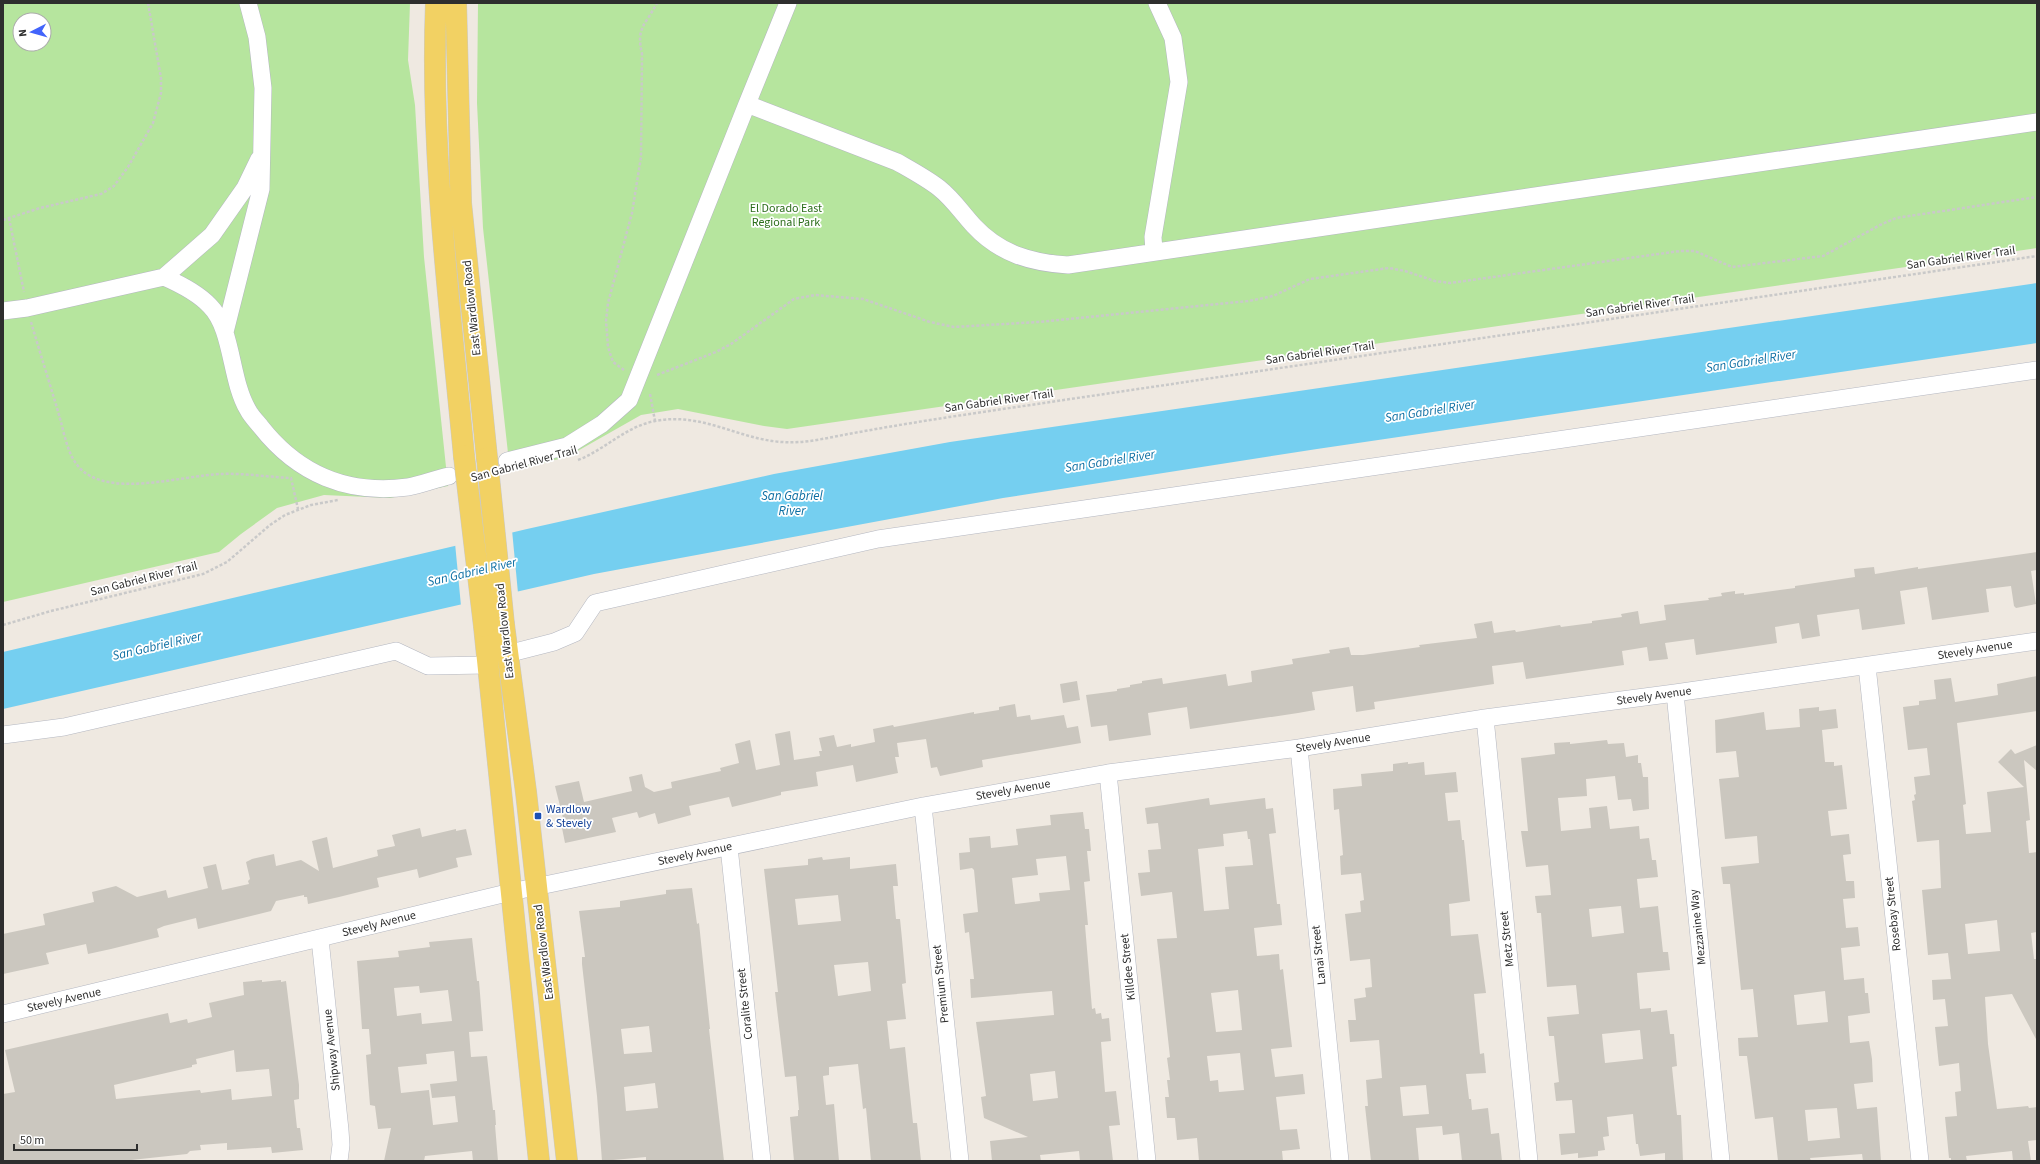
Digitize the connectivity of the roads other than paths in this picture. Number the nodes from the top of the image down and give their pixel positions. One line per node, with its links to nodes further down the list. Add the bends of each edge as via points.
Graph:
1 (248, 3): 8 (street, via 257,37 263,88)
2 (436, 3): 18 (main road, East Wardlow Road, bridge, via 435,118 442,229)
3 (456, 3): 14 (main road, East Wardlow Road, via 461,203)
4 (788, 3): 6 (street)
5 (1157, 3): 9 (street, via 1173,38 1179,82 1152,237)
6 (747, 104): 9 (street, via 896,162 915,172 939,188 994,244 1016,256 1044,264 1068,265); 14 (street, via 628,400 602,424 567,446)
7 (2037, 122): 9 (street)
8 (263, 152): 10 (street, via 245,188 212,234); 12 (street, via 261,189)
9 (1154, 251)
10 (164, 277): 11 (street, via 27,308); 12 (street, via 199,296 211,306)
11 (3, 311)
12 (225, 332): 15 (street, via 236,380 248,410 274,444 299,464 323,478 358,486 409,487)
13 (2037, 370): 17 (street, via 878,539 595,603 575,633 554,642)
14 (497, 460): 17 (main road, East Wardlow Road, bridge)
15 (449, 476)
16 (2037, 641): 19 (street, Stevely Avenue)
17 (507, 654): 27 (main road, East Wardlow Road)
18 (488, 665): 22 (street, via 428,666 396,651 64,727); 28 (main road, East Wardlow Road)
19 (1866, 666): 20 (street, Stevely Avenue); 40 (street, Rosebay Street)
20 (1675, 693): 21 (street, Stevely Avenue); 39 (street, Mezzanine Way)
21 (1485, 718): 23 (street, Stevely Avenue); 38 (street, Metz Street)
22 (3, 735)
23 (1299, 748): 24 (street, Stevely Avenue); 37 (street, Lanai Street)
24 (1108, 773): 25 (street, Stevely Avenue); 36 (street, Killdee Street)
25 (923, 806): 26 (street, Stevely Avenue); 35 (street, Premium Street)
26 (729, 847): 27 (street, Stevely Avenue); 34 (street, Coralite Street)
27 (536, 887): 28 (street, Stevely Avenue); 33 (main road, East Wardlow Road)
28 (511, 892): 29 (street, Stevely Avenue); 32 (main road, East Wardlow Road)
29 (320, 939): 30 (street, Stevely Avenue); 31 (street, Shipway Avenue, via 340,1130)
30 (3, 1014)
31 (339, 1161)
32 (540, 1161)
33 (567, 1161)
34 (762, 1161)
35 (960, 1161)
36 (1147, 1161)
37 (1340, 1161)
38 (1529, 1161)
39 (1721, 1161)
40 (1920, 1161)

